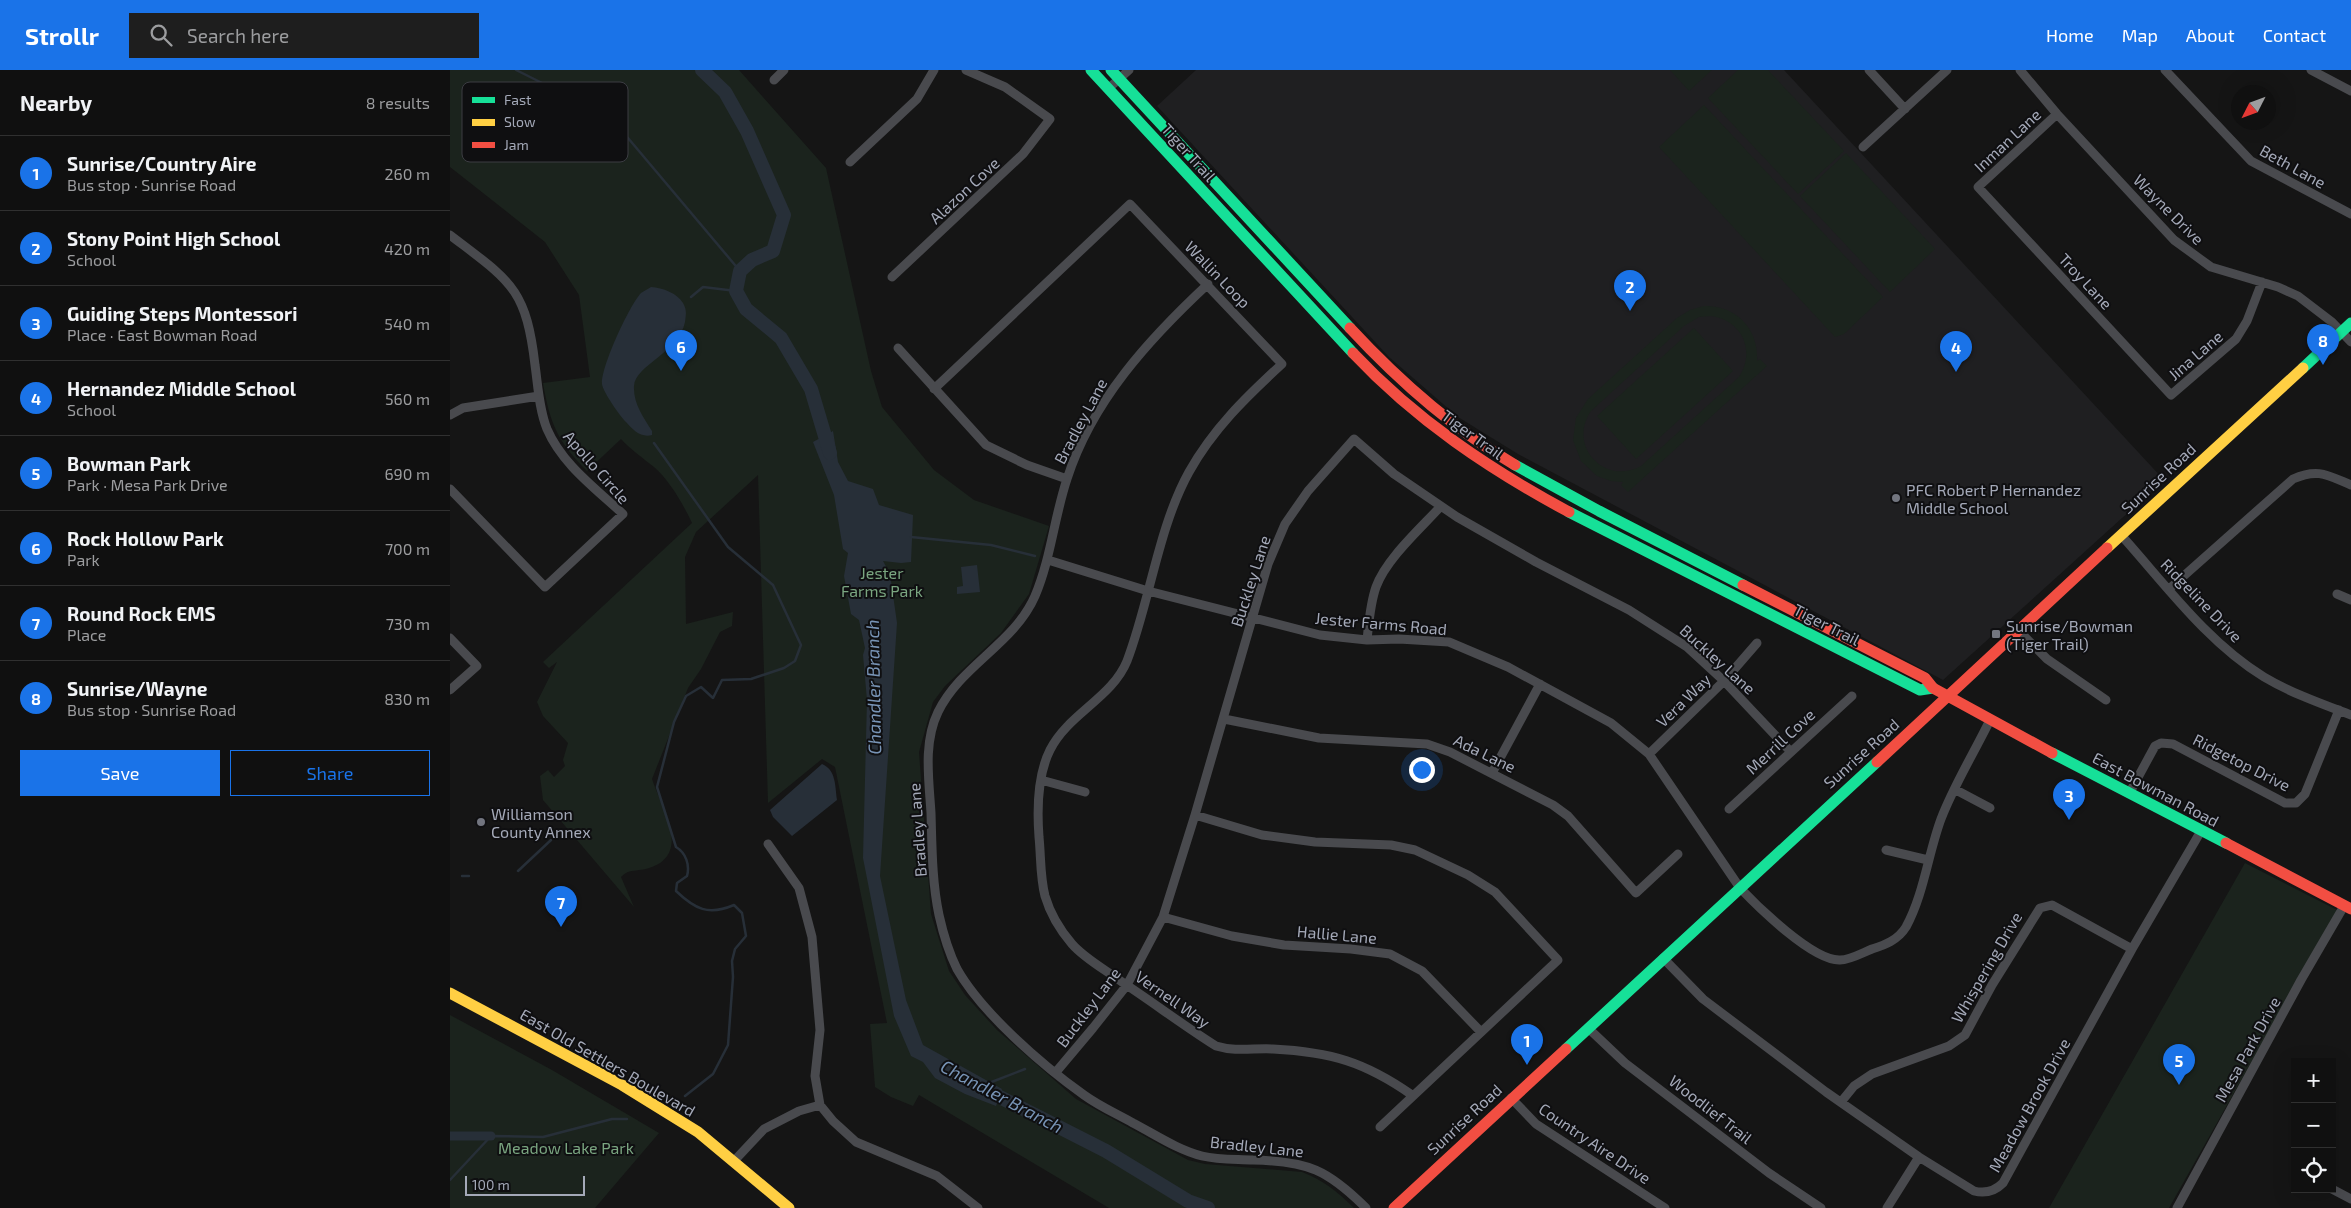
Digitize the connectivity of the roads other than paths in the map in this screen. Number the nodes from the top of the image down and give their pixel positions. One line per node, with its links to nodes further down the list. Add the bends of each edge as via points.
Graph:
1 (784, 70): 13 (street)
2 (934, 70): 19 (street, via 917,99)
3 (966, 70): 23 (street, Alazon Cove, via 1005,87 1050,120 1023,154)
4 (1091, 70): 14 (street, Tiger Trail)
5 (1111, 70): 12 (street, Tiger Trail)
6 (1129, 70): 12 (street)
7 (1869, 70): 16 (street)
8 (1947, 70): 16 (street)
9 (2020, 70): 17 (street, Wayne Drive)
10 (2164, 70): 21 (street, Beth Lane, via 2251,161)
11 (2312, 70): 15 (street)
12 (1120, 78): 14 (street); 51 (street, Tiger Trail, via 1370,350 1448,420 1524,470 1925,678)
13 (774, 80)
14 (1109, 88): 51 (street, Tiger Trail, via 1362,362 1400,398 1470,454 1518,484 1702,582 1920,690)
15 (2351, 91)
16 (1905, 109): 18 (street)
17 (2057, 114): 20 (street, Inman Lane); 24 (street, Wayne Drive, via 2174,240 2211,267)
18 (1863, 147)
19 (850, 162)
20 (1978, 187): 31 (street, Troy Lane)
21 (2351, 214)
22 (450, 235): 32 (street, Apollo Circle, via 497,271 516,292 531,331)
23 (892, 277)
24 (2262, 282): 27 (street, Wayne Drive, via 2310,304); 31 (street, Jina Lane, via 2247,321 2236,339)
25 (1208, 284): 30 (street, Wallin Loop, via 1130,204); 34 (street, Bradley Lane, via 1124,371 1097,415); 41 (street, Wallin Loop, via 1282,364 1231,412 1188,473 1176,500)
26 (2351, 323): 27 (street, Sunrise Road)
27 (2341, 332): 28 (street, Wayne Drive); 38 (street, Sunrise Road)
28 (2351, 342)
29 (898, 348): 30 (street)
30 (934, 389): 34 (street, via 986,445 1027,465)
31 (2171, 395)
32 (539, 396): 33 (street, via 463,408); 36 (street, Apollo Circle, via 546,427 557,448 622,514 544,587)
33 (450, 415)
34 (1067, 479): 39 (street, Bradley Lane)
35 (2351, 485): 40 (street, via 2309,472 2293,479)
36 (450, 489)
37 (1441, 506): 44 (street, Buckley Lane, via 1394,474 1354,439 1308,490 1285,524 1268,564); 47 (street, via 1394,559 1377,585 1370,607); 49 (street, Buckley Lane, via 1536,562 1660,628 1687,647)
38 (2121, 535): 40 (street, Ridgeline Drive); 45 (street, Sunrise Road)
39 (1048, 560): 41 (street, Jester Farms Road); 84 (street, Bradley Lane, via 1023,620 948,694 936,716 927,763 938,914 951,955 982,1003)
40 (2169, 589): 56 (street, Ridgeline Drive, via 2201,625 2242,662 2265,677)
41 (1148, 591): 44 (street, Jester Farms Road); 63 (street, Vernell Way, via 1121,672 1056,740 1045,761)
42 (2337, 594): 43 (street)
43 (2351, 600)
44 (1252, 619): 47 (street, Jester Farms Road, via 1320,635); 58 (street, Buckley Lane)
45 (2018, 630): 54 (street, Sunrise Road); 55 (street, via 2047,659)
46 (450, 638): 52 (street, via 477,666)
47 (1367, 640): 50 (street, Jester Farms Road, via 1449,642)
48 (1757, 643): 49 (street, Vera Way)
49 (1724, 681): 60 (street, Buckley Lane); 61 (street, Vera Way)
50 (1540, 684): 61 (street, Jester Farms Road, via 1611,723); 62 (street)
51 (1933, 688): 54 (street, Tiger Trail)
52 (450, 690)
53 (1852, 696): 60 (street, Merrill Cove)
54 (1946, 696): 59 (street, East Bowman Road); 75 (street, Sunrise Road)
55 (2106, 700)
56 (2339, 710): 57 (street, Ridgeline Drive); 66 (street, Ridgetop Drive, via 2305,794 2296,803 2285,803 2167,743 2155,746)
57 (2351, 715)
58 (1224, 718): 62 (street, Ada Lane, via 1319,738 1427,744); 69 (street, Buckley Lane)
59 (1990, 720): 64 (street, Jester Farms Road); 66 (street, East Bowman Road)
60 (1791, 752): 68 (street, Merrill Cove)
61 (1649, 754): 75 (street, Jester Farms Road)
62 (1492, 773): 73 (street, Ada Lane, via 1568,816 1636,893)
63 (1041, 780): 65 (street); 80 (street, Vernell Way, via 1039,828 1043,883 1050,909 1064,934 1079,951)
64 (1956, 790): 67 (street); 74 (street, Jester Farms Road, via 1941,819)
65 (1085, 792)
66 (2130, 792): 70 (street, East Bowman Road)
67 (1990, 808)
68 (1729, 809)
69 (1195, 815): 77 (street, Buckley Lane); 83 (street, via 1262,835 1315,842 1391,845 1415,850 1468,875 1495,892 1558,960)
70 (2201, 831): 76 (street, East Bowman Road); 78 (street, Meadow Brook Drive)
71 (768, 844): 88 (street, via 799,888 812,937 820,1030 815,1076)
72 (1886, 850): 74 (street)
73 (1678, 854)
74 (1928, 860): 75 (street, Jester Farms Road, via 1915,908 1902,932 1886,944 1842,960 1820,954 1786,931)
75 (1740, 888): 79 (street, Sunrise Road)
76 (2348, 907): 101 (street, Mesa Park Drive, via 2301,980)
77 (1163, 916): 80 (street, Buckley Lane); 83 (street, Hallie Lane, via 1232,936 1284,945 1390,954 1422,971)
78 (2132, 949): 87 (street, Whispering Drive, via 2052,905 2040,908 1965,1035 1948,1046 1872,1074 1854,1086); 90 (street, Meadow Brook Drive, via 2000,1187 1987,1192 1974,1191)
79 (1663, 958): 82 (street, Sunrise Road); 87 (street, Meadow Brook Drive, via 1704,999)
80 (1126, 985): 84 (street, Buckley Lane); 85 (street, Vernell Way, via 1216,1046 1237,1051 1266,1049 1335,1056 1378,1074)
81 (450, 993): 91 (street, East Old Settlers Boulevard, via 650,1102 698,1132)
82 (1588, 1028): 86 (street, Sunrise Road); 99 (street, Woodlief Trail, via 1625,1063 1770,1174)
83 (1481, 1032): 85 (street)
84 (1056, 1072): 96 (street, Bradley Lane, via 1095,1102 1184,1150 1220,1159 1285,1161 1313,1168 1341,1184)
85 (1412, 1095): 89 (street)
86 (1511, 1098): 97 (street, Sunrise Road); 98 (street, Country Aire Drive, via 1536,1124)
87 (1841, 1102): 90 (street, Meadow Brook Drive)
88 (820, 1105): 91 (street, via 799,1111 764,1129); 95 (street, via 856,1142 937,1176)
89 (1380, 1126)
90 (1919, 1157): 100 (street)
91 (734, 1161): 94 (street, East Old Settlers Boulevard)
92 (2336, 1191): 93 (street)
93 (2351, 1199)
94 (790, 1208)
95 (978, 1208)
96 (1366, 1208)
97 (1394, 1208)
98 (1665, 1208)
99 (1821, 1208)
100 (1887, 1208)
101 (2178, 1208)

